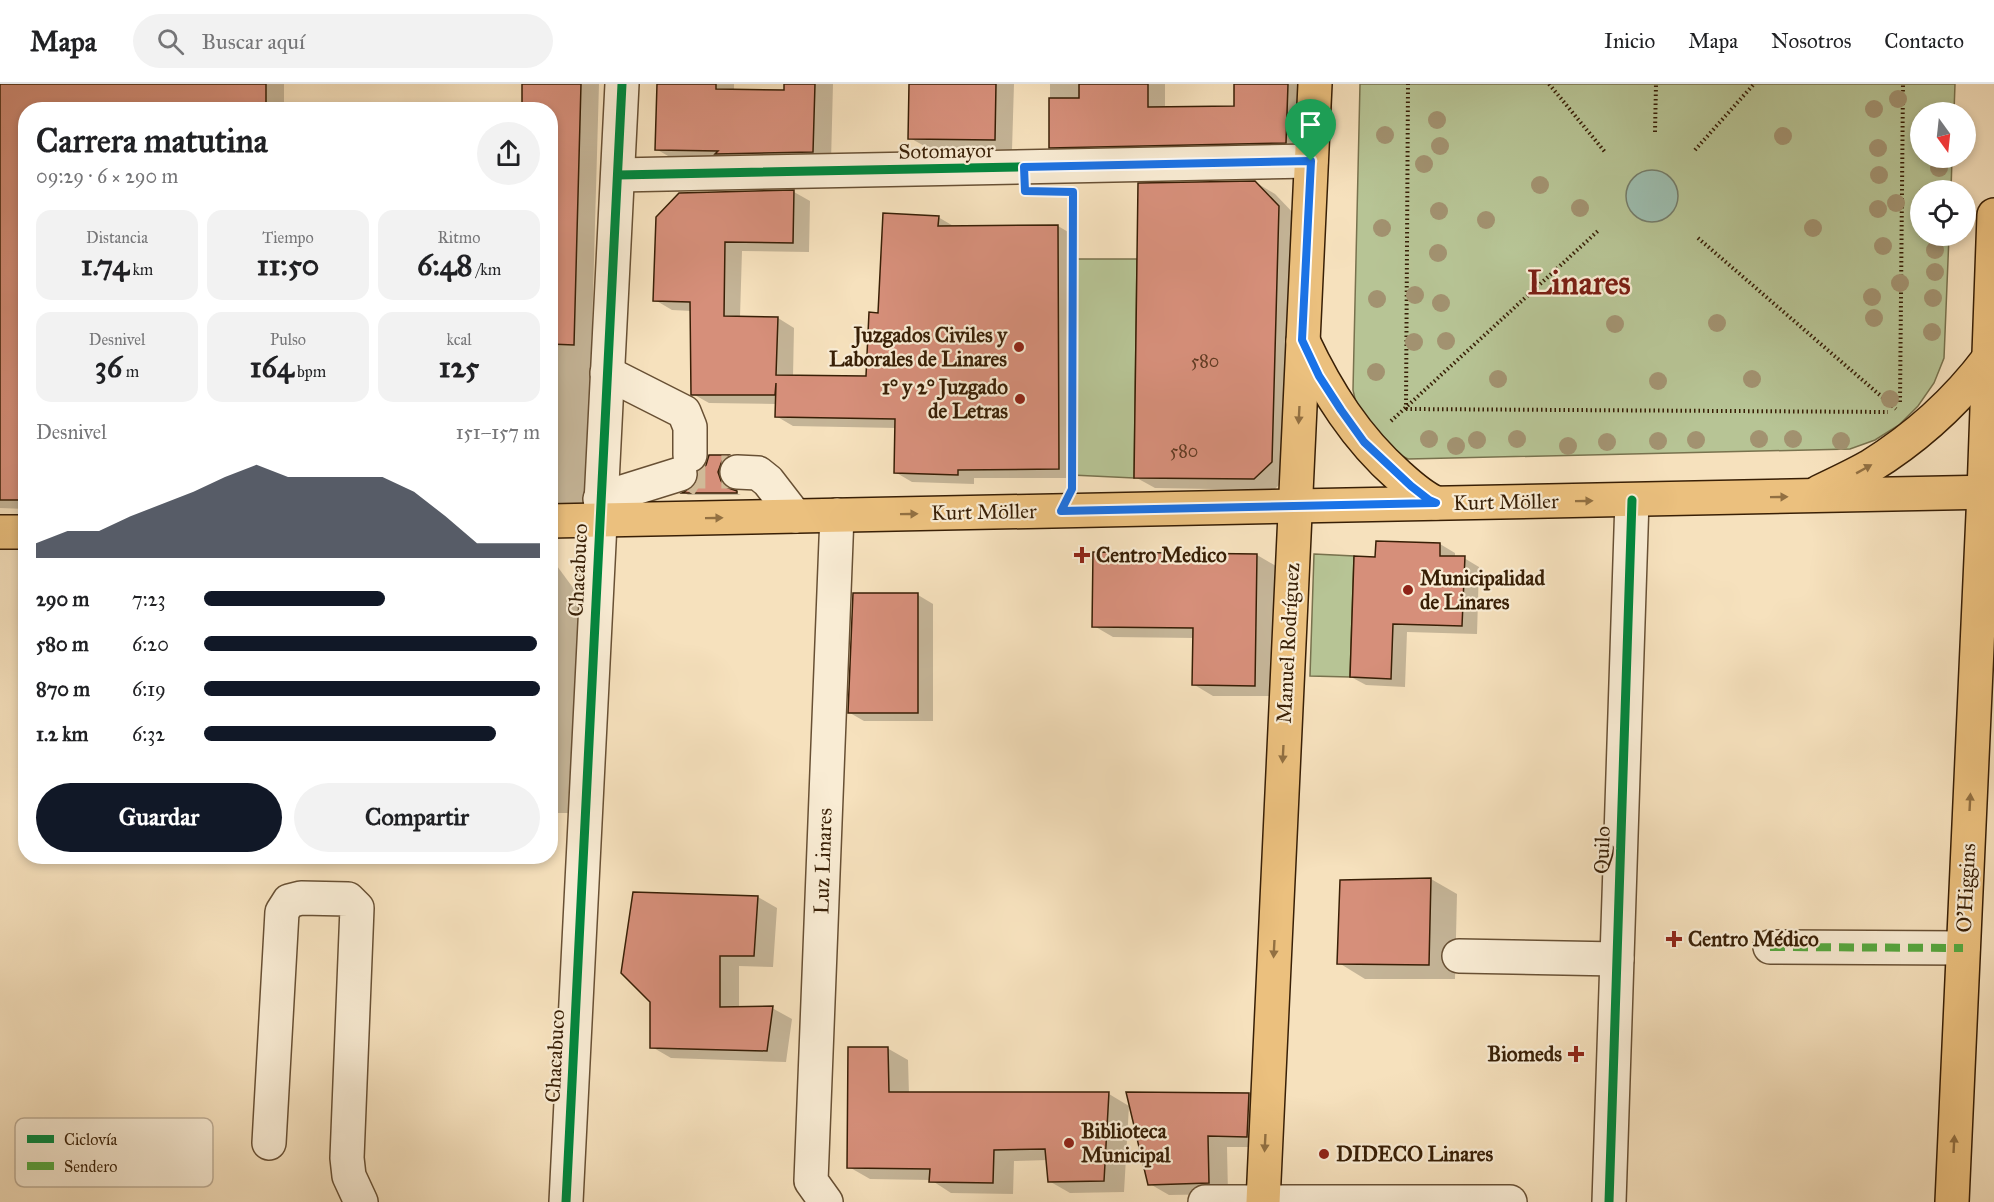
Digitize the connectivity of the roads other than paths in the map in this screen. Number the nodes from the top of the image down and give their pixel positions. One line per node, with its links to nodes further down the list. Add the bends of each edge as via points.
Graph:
1 (622, 84): 4 (street, Chacabuco)
2 (1315, 84): 3 (main road, Manuel Rodríguez)
3 (1311, 161): 4 (street, Sotomayor); 6 (main road, Manuel Rodríguez)
4 (618, 175): 8 (street, Chacabuco)
5 (1994, 215): 7 (main road, O'Higgins)
6 (1302, 340): 14 (main road, via 1319,376 1364,442 1411,486); 15 (main road, Manuel Rodríguez, one-way to 15)
7 (1989, 358): 11 (main road, O'Higgins); 12 (main road, one-way to 7, via 1868,467 1918,433 1956,398)
8 (607, 373): 9 (street, via 684,412 690,427); 16 (street, Chacabuco)
9 (683, 472): 16 (street); 20 (street)
10 (737, 472): 18 (street, via 758,473)
11 (1989, 492): 12 (main road, Kurt Möller); 24 (main road, O'Higgins, one-way to 11)
12 (1813, 496): 13 (main road, Kurt Möller, one-way to 12)
13 (1632, 500): 14 (main road, Kurt Möller, one-way to 13); 26 (street, Quilo)
14 (1436, 503): 15 (main road, Kurt Möller)
15 (1294, 506): 17 (main road, Kurt Möller, one-way to 15); 32 (main road, Manuel Rodríguez, one-way to 32)
16 (599, 510): 19 (main road, Kurt Möller); 20 (main road, Kurt Möller); 29 (street, Chacabuco)
17 (837, 515): 18 (main road, Kurt Möller); 30 (street, Luz Linares, via 811,1181)
18 (795, 516): 20 (main road, Kurt Möller, one-way to 18)
19 (558, 519)
20 (658, 519)
21 (0, 532): 22 (main road)
22 (18, 532)
23 (1770, 947): 24 (street)
24 (1964, 948): 35 (main road, O'Higgins, one-way to 24)
25 (1459, 956): 26 (street)
26 (1617, 959): 34 (street, Quilo)
27 (269, 1143): 28 (street, via 282,912 289,902 301,897 348,899 357,908 346,1158)
28 (361, 1202)
29 (566, 1202)
30 (826, 1202)
31 (1205, 1202): 32 (street)
32 (1263, 1202): 33 (street)
33 (1510, 1202)
34 (1609, 1202)
35 (1952, 1202)

